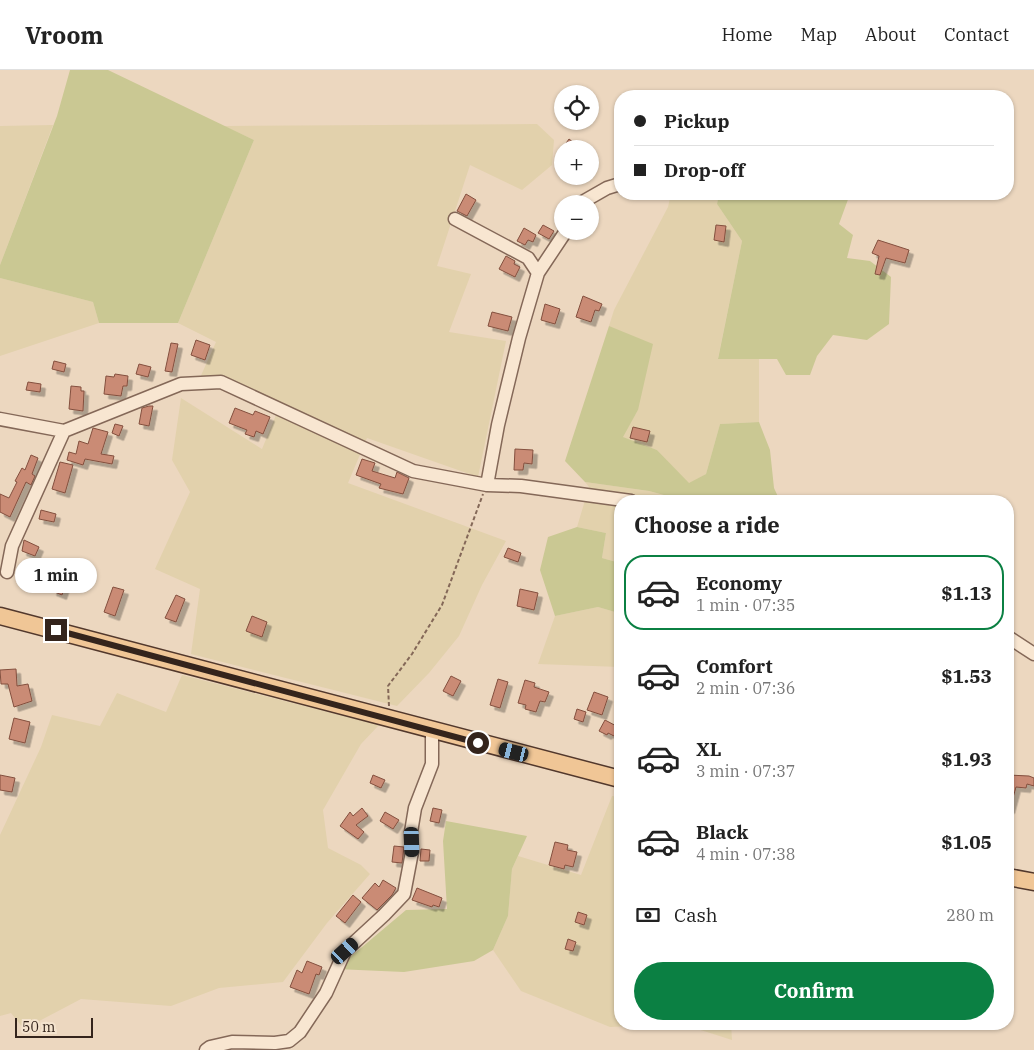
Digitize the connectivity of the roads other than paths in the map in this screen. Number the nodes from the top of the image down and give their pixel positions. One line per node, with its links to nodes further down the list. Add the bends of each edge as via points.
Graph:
1 (614, 186): 2 (street)
2 (595, 195)
3 (455, 219): 5 (street, via 528,258)
4 (560, 240): 5 (street)
5 (538, 273): 8 (street, via 498,425)
6 (0, 419): 7 (street)
7 (64, 431): 8 (street, via 181,384 221,382 413,471); 10 (street, via 12,546)
8 (487, 485): 9 (street, via 522,486)
9 (614, 499)
10 (7, 572)
11 (0, 616): 14 (main road)
12 (1014, 641): 13 (street)
13 (1034, 654)
14 (432, 730): 15 (main road); 18 (street, via 432,764 415,808 411,861 404,894 345,951 326,993 300,1032 289,1041 232,1042)
15 (614, 777)
16 (1014, 878): 17 (main road)
17 (1034, 882)
18 (206, 1050)

